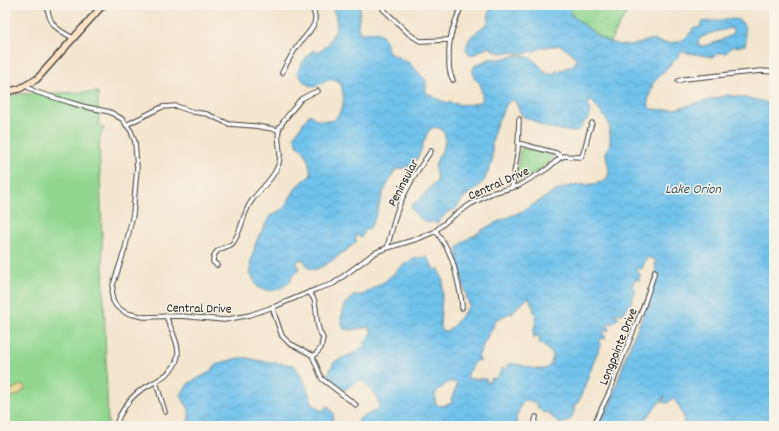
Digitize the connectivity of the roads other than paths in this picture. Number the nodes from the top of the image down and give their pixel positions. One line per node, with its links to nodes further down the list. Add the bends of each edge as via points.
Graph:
1 (47, 5): 6 (street, via 52,24)
2 (103, 5): 6 (street)
3 (310, 5): 9 (street, via 315,18 314,24 295,49)
4 (462, 5): 7 (street)
5 (383, 9): 7 (street, via 420,42)
6 (74, 38): 12 (street, via 37,79)
7 (449, 40): 10 (street, via 450,72)
8 (774, 72): 11 (street, via 761,71)
9 (282, 73)
10 (453, 80)
11 (678, 80)
12 (26, 86): 14 (street); 17 (street, Central Drive, via 52,97 110,112 122,119)
13 (318, 91): 18 (street, via 300,101)
14 (5, 92)
15 (519, 119): 19 (street)
16 (592, 123): 21 (street, via 583,155)
17 (126, 125): 18 (street, via 162,107 176,106 207,114 229,124); 30 (street, Central Drive, via 134,142 137,168 133,214 113,285 113,301 132,315)
18 (279, 130): 25 (street, via 281,155 277,169 249,205 240,231 232,244 217,250 214,254 213,262)
19 (518, 143): 21 (street); 22 (street)
20 (431, 151): 24 (street, Peninsular, via 400,201)
21 (562, 157): 22 (street, Central Drive, via 537,176)
22 (512, 188): 23 (street, Central Drive, via 492,192 481,198 453,216)
23 (436, 231): 24 (street, Central Drive); 29 (street, via 453,259 462,294)
24 (388, 248): 27 (street, Central Drive, via 373,254 333,284)
25 (217, 265)
26 (655, 271): 38 (street, Longpointe Drive, via 610,391)
27 (309, 292): 28 (street, Central Drive); 31 (street, via 315,302 317,324 323,338 321,348)
28 (272, 307): 30 (street, Central Drive, via 224,320); 31 (street, via 282,336)
29 (462, 308)
30 (166, 316): 32 (street, via 176,341 178,359 175,366)
31 (313, 357): 33 (street, via 322,379)
32 (156, 382): 34 (street); 36 (street, via 136,393)
33 (356, 405)
34 (165, 412)
35 (536, 417): 37 (street)
36 (115, 426)
37 (534, 426)
38 (593, 426)

